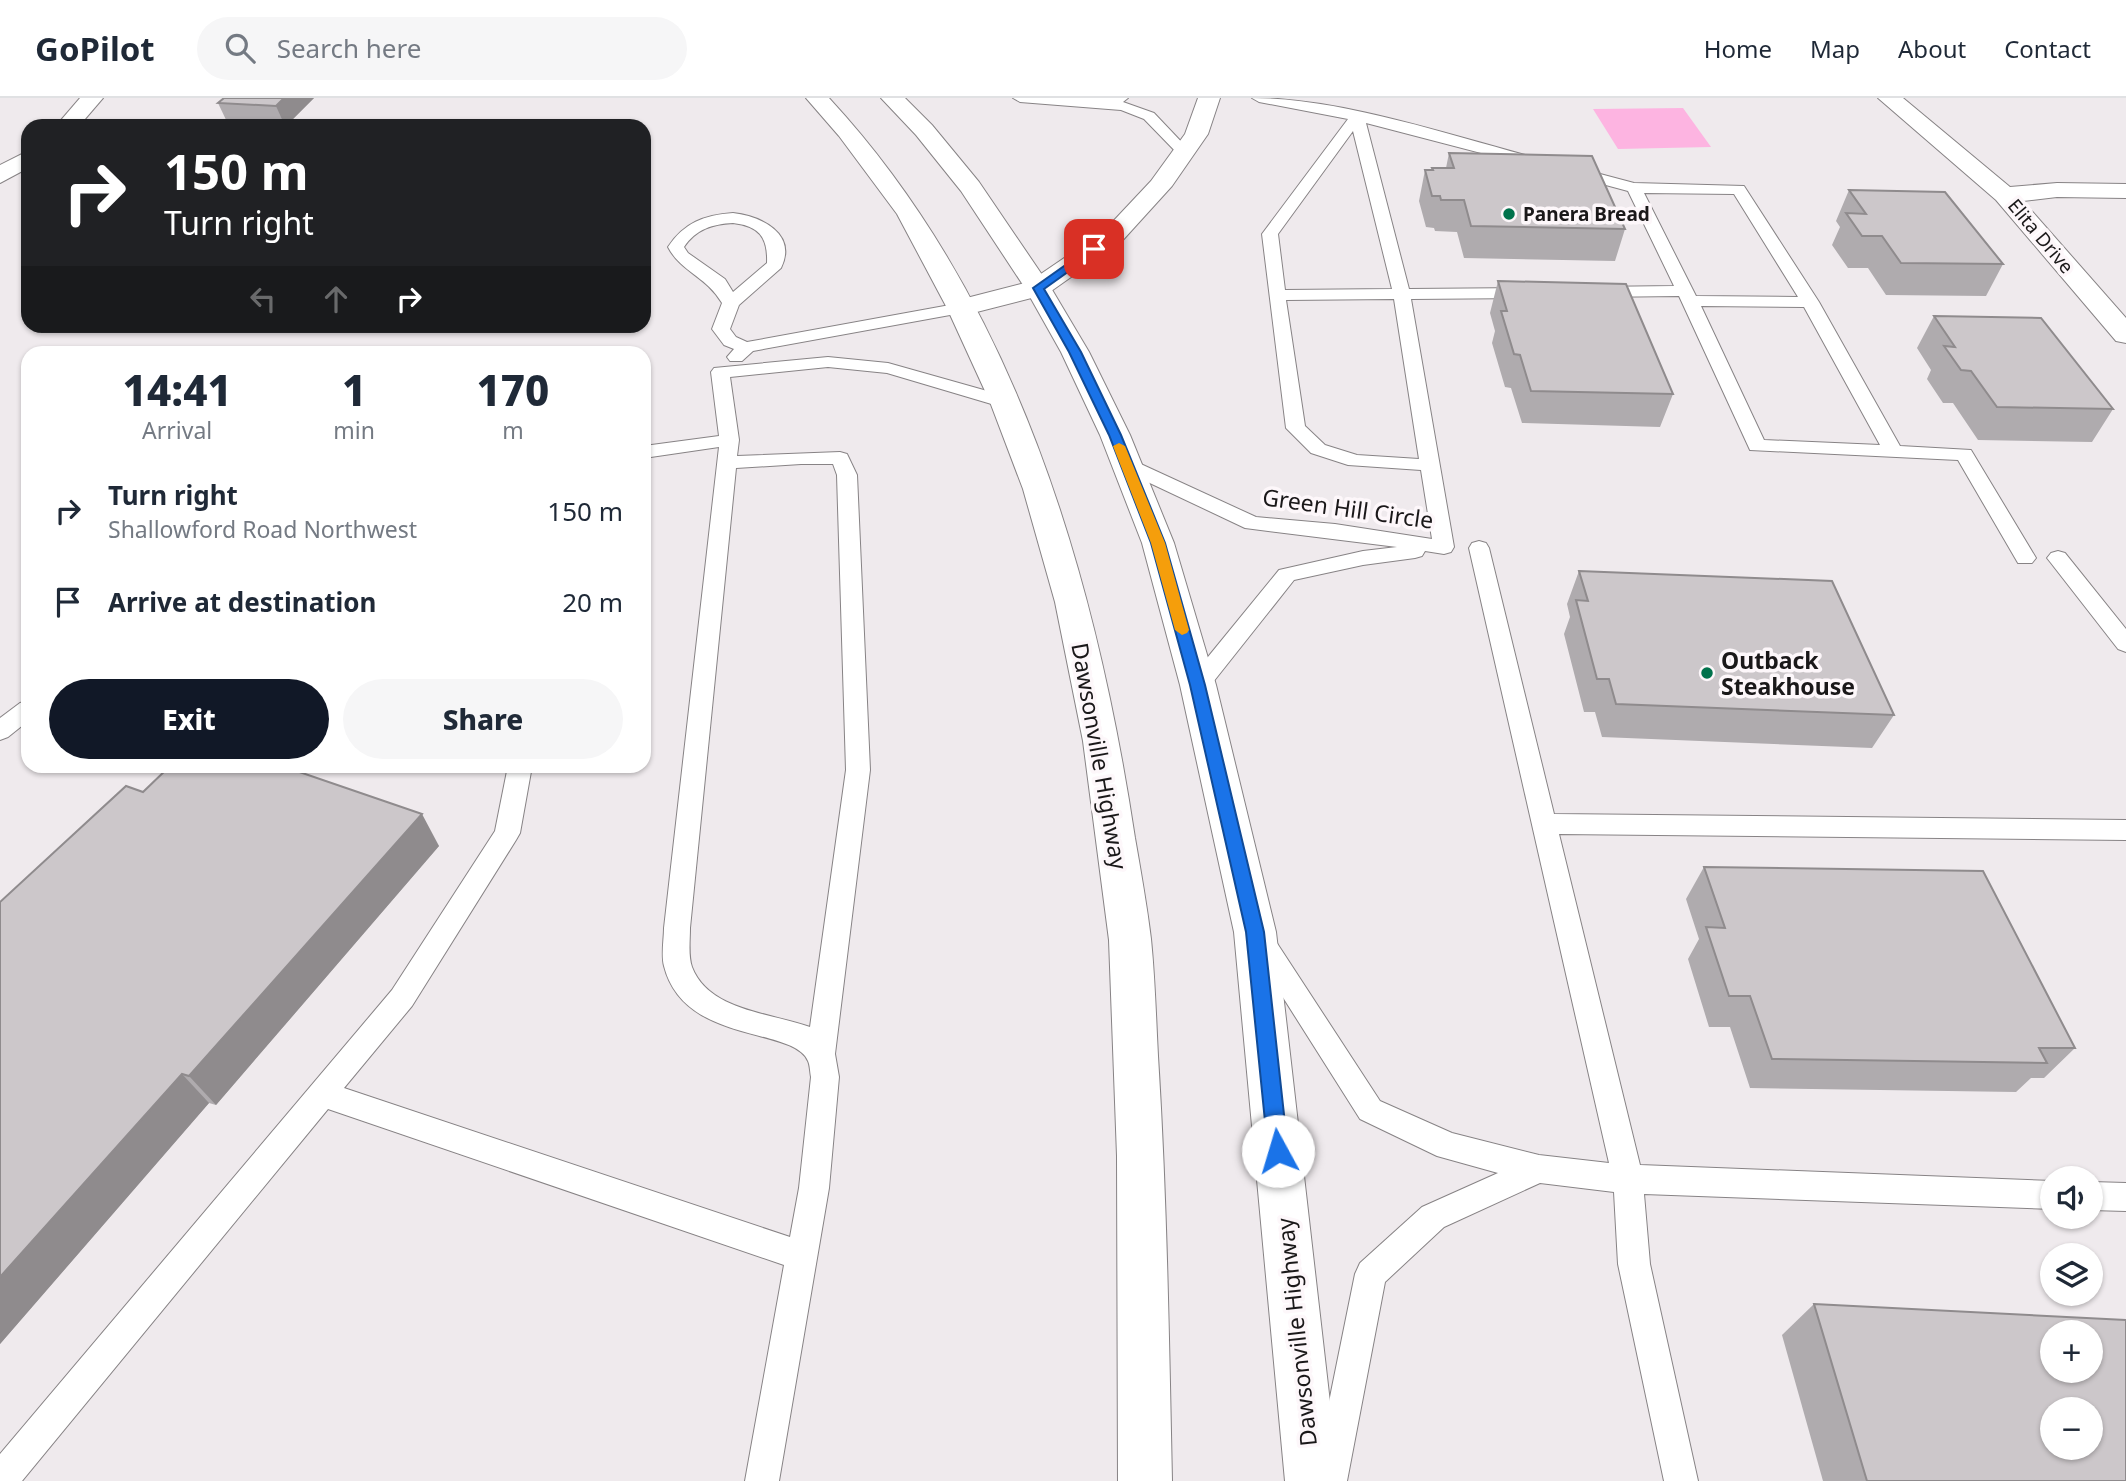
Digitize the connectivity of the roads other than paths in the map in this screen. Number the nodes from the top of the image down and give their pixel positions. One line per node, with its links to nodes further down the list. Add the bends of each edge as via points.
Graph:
1 (92, 98): 11 (main road)
2 (817, 98): 26 (main road, Dawsonville Highway, via 909,213)
3 (891, 98): 18 (main road, Dawsonville Highway, via 970,187)
4 (1020, 98): 9 (lane)
5 (1121, 98): 9 (lane)
6 (1209, 98): 12 (main road)
7 (1259, 98): 10 (lane)
8 (1889, 98): 17 (main road)
9 (1094, 102): 12 (lane, via 1124,106 1149,116)
10 (1357, 116): 15 (lane); 21 (lane, via 1270,233); 22 (lane)
11 (73, 119)
12 (1184, 152): 18 (main road, via 1160,186 1113,236)
13 (21, 162): 14 (main road)
14 (0, 176)
15 (1634, 188): 23 (lane); 24 (lane, via 1739,189)
16 (2126, 191): 17 (main road, Elita Drive)
17 (2005, 195): 27 (main road, Elita Drive)
18 (1038, 288): 26 (main road); 35 (main road, Dawsonville Highway, via 1075,352)
19 (1577, 292): 23 (lane)
20 (1550, 293): 22 (lane)
21 (1277, 295): 22 (lane); 36 (lane, via 1296,428 1318,449 1355,461)
22 (1402, 295): 36 (lane)
23 (1688, 296): 24 (lane); 33 (lane, via 1757,446)
24 (1810, 302): 33 (lane)
25 (732, 303): 25 (lane, via 775,264 770,233 758,224 730,218 696,225 676,247 681,256 719,283); 28 (lane, via 721,329 730,341)
26 (961, 308): 28 (lane); 30 (main road, Dawsonville Highway)
27 (2126, 335)
28 (746, 348): 29 (lane)
29 (720, 373): 30 (lane, via 828,362 888,368); 31 (lane)
30 (1005, 402): 57 (main road, Dawsonville Highway, via 1039,489 1072,602 1102,741 1130,940 1141,1156)
31 (729, 440): 32 (lane); 34 (lane)
32 (651, 451)
33 (1894, 452): 39 (lane, via 1964,454)
34 (726, 463): 49 (lane, via 677,928 677,965 693,995 731,1017 803,1037); 49 (lane, via 840,458 847,475 858,770)
35 (1125, 464): 37 (lane, Green Hill Circle, via 1252,523); 42 (main road, Dawsonville Highway, via 1158,543)
36 (1430, 465): 37 (lane)
37 (1444, 547): 42 (lane, Green Hill Circle, via 1287,575)
38 (1479, 548): 46 (lane)
39 (2025, 558)
40 (2058, 558): 41 (lane)
41 (2126, 644)
42 (1198, 685): 48 (main road, Dawsonville Highway)
43 (21, 714): 44 (lane)
44 (0, 731)
45 (519, 773): 50 (lane, via 507,833 401,999)
46 (1545, 824): 47 (lane); 52 (lane)
47 (2126, 830)
48 (1255, 932): 51 (lane, via 1370,1110 1448,1146); 61 (main road, Dawsonville Highway)
49 (821, 1054): 56 (lane, via 825,1077)
50 (323, 1094): 56 (lane); 58 (lane)
51 (1539, 1169): 52 (lane); 62 (lane, via 1433,1217 1371,1274)
52 (1628, 1179): 53 (lane); 63 (lane, via 1634,1264)
53 (2040, 1195)
54 (2103, 1196): 55 (lane)
55 (2126, 1197)
56 (802, 1256): 59 (lane)
57 (1145, 1462): 60 (lane)
58 (0, 1481)
59 (762, 1481)
60 (1134, 1481)
61 (1312, 1481)
62 (1330, 1481)
63 (1681, 1481)

